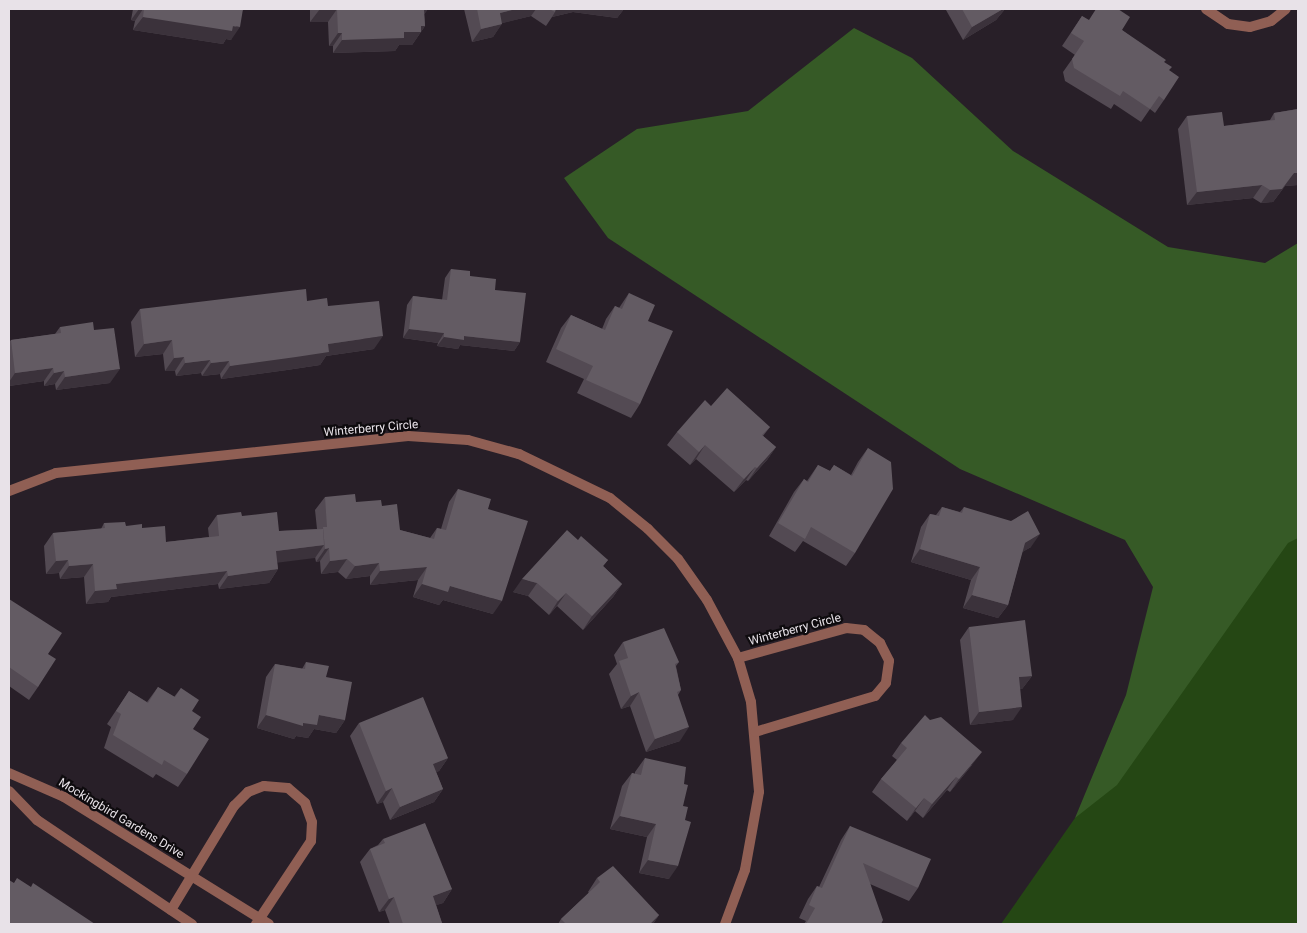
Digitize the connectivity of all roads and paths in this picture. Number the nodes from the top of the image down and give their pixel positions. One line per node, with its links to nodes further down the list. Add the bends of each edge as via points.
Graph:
1 (1206, 9): 2 (street, via 1228,24 1250,27 1271,21)
2 (1286, 9)
3 (9, 491): 4 (street, Winterberry Circle, via 66,472 408,436 468,440 519,454 610,498 648,529 684,568 707,600)
4 (738, 658): 5 (street, Winterberry Circle, via 751,702); 5 (street, Winterberry Circle, via 846,628 864,630 880,643 888,661 886,683 875,696)
5 (755, 732): 12 (street, Winterberry Circle, via 759,792 755,826 745,870)
6 (9, 773): 8 (street, Mockingbird Gardens Drive, via 64,797)
7 (9, 792): 9 (street, via 37,820)
8 (192, 876): 9 (street, Mockingbird Gardens Drive); 10 (street, Mockingbird Gardens Drive); 10 (street, Mockingbird Gardens Drive, via 234,806 248,792 264,786 288,788 305,803 312,822 311,841)
9 (171, 910): 11 (street)
10 (262, 922)
11 (192, 924)
12 (725, 924)

